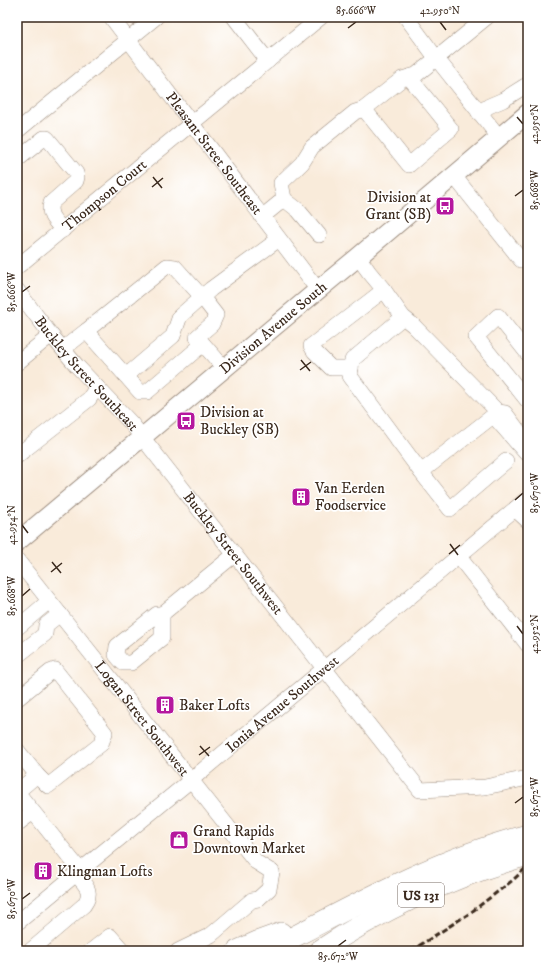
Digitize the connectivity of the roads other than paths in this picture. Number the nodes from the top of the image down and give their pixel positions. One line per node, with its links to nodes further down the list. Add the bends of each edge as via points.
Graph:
1 (111, 17): 7 (street, Pleasant Street Southeast)
2 (156, 17): 7 (street)
3 (234, 17): 9 (street)
4 (321, 17): 9 (street, Thompson Court)
5 (406, 17): 8 (street)
6 (487, 17): 8 (street)
7 (128, 40): 15 (street, Pleasant Street Southeast); 16 (street)
8 (437, 59): 10 (street, via 416,75); 13 (street)
9 (268, 61): 15 (street, Thompson Court)
10 (409, 77): 12 (street, via 402,79); 12 (street, via 451,129 409,165)
11 (528, 86): 13 (street)
12 (364, 110): 20 (street, via 355,112 312,147 302,163 281,182)
13 (479, 112): 17 (street)
14 (528, 113): 17 (main road, Division Avenue South)
15 (192, 124): 21 (street, Pleasant Street Southeast); 22 (street, Thompson Court)
16 (17, 131)
17 (499, 137): 19 (main road, Division Avenue South)
18 (17, 160): 22 (street, via 47,138 76,173 76,181 51,203 49,208 49,212)
19 (454, 176): 25 (main road, Division Avenue South); 26 (street)
20 (284, 200): 21 (street); 23 (street, via 298,210)
21 (262, 217): 24 (street, Pleasant Street Southeast)
22 (63, 230): 27 (street, Thompson Court)
23 (319, 235)
24 (278, 239): 29 (street, Pleasant Street Southeast); 31 (street)
25 (358, 257): 29 (main road, Division Avenue South); 30 (street)
26 (521, 260)
27 (17, 268)
28 (17, 290): 35 (street, Buckley Street Southeast)
29 (318, 290): 40 (main road, Division Avenue South)
30 (384, 290): 33 (street); 41 (street, via 312,346 331,368)
31 (202, 297): 32 (street); 34 (street, via 175,266 167,266); 36 (street, via 216,315)
32 (180, 316): 36 (street); 42 (street, via 173,336)
33 (403, 317): 41 (street, via 352,360); 45 (street)
34 (86, 331): 37 (street); 42 (street)
35 (51, 335): 37 (street, Buckley Street Southeast); 39 (street)
36 (200, 340): 40 (street); 42 (street, via 147,392 140,392)
37 (63, 349): 43 (street, Buckley Street Southeast)
38 (528, 354): 44 (street, via 498,316 476,337)
39 (17, 363)
40 (224, 368): 46 (main road, Division Avenue South)
41 (351, 368): 51 (street, via 350,376)
42 (126, 376)
43 (97, 387): 46 (street, Buckley Street Southeast, via 128,419); 49 (street, via 89,399)
44 (528, 400): 45 (street)
45 (503, 414): 47 (street); 48 (street, via 498,421); 51 (street)
46 (142, 438): 55 (main road, Division Avenue South); 56 (street, Buckley Street Southwest)
47 (528, 444)
48 (528, 453)
49 (17, 456)
50 (506, 461): 51 (street, via 450,509)
51 (421, 472)
52 (528, 498): 53 (street, Ionia Avenue Southwest)
53 (515, 509): 54 (street); 57 (street, Ionia Avenue Southwest)
54 (528, 521)
55 (17, 542)
56 (234, 555): 61 (street); 65 (street, Buckley Street Southwest)
57 (459, 557): 63 (street); 65 (street, Ionia Avenue Southwest)
58 (17, 560): 59 (street, Logan Street Southwest)
59 (49, 601): 60 (street, Logan Street Southwest); 62 (street)
60 (60, 614): 64 (street, via 46,625 45,634); 70 (street, Logan Street Southwest)
61 (162, 614)
62 (17, 628)
63 (528, 645)
64 (17, 656)
65 (324, 669): 69 (street, Buckley Street Southwest, via 420,790 485,787); 70 (street, Ionia Avenue Southwest)
66 (17, 699): 68 (street, via 55,670 105,733 101,744 48,786)
67 (17, 750): 68 (street)
68 (37, 775): 71 (street)
69 (528, 778)
70 (191, 780): 77 (street, Ionia Avenue Southwest); 85 (street, Logan Street Southwest, via 256,862 272,872 269,889 258,899 252,900 211,935)
71 (17, 792): 72 (street)
72 (31, 809): 73 (street); 74 (street); 77 (street)
73 (17, 818)
74 (17, 824)
75 (528, 835): 78 (highway, US 131, via 426,870)
76 (528, 856): 79 (highway, US 131, via 474,872 439,886)
77 (78, 872): 80 (street, Ionia Avenue Southwest); 82 (street, via 87,888 88,901)
78 (338, 914): 81 (highway, US 131); 86 (highway)
79 (370, 921): 89 (highway, US 131); 90 (highway)
80 (17, 924)
81 (316, 925): 87 (highway, US 131); 88 (highway)
82 (30, 951)
83 (90, 951): 84 (street, via 110,936)
84 (123, 951)
85 (178, 951)
86 (237, 951)
87 (267, 951)
88 (282, 951)
89 (319, 951)
90 (330, 951)

